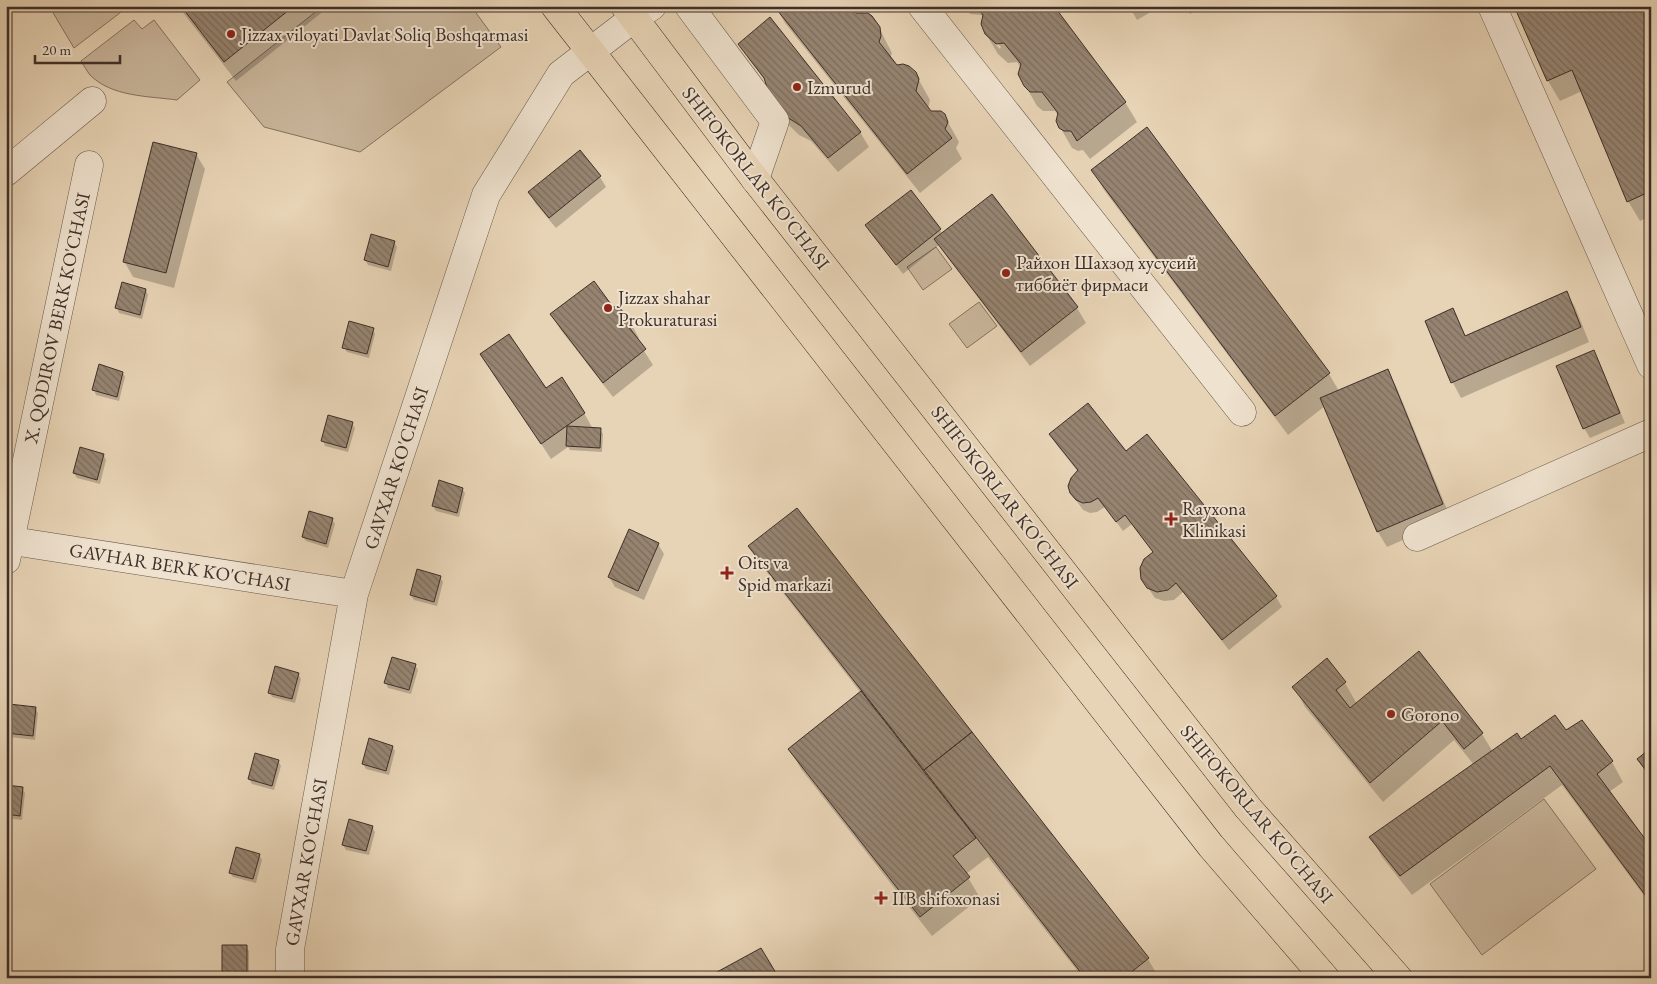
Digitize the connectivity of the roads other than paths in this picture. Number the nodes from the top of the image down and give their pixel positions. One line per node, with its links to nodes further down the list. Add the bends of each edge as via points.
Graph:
1 (555, 6): 6 (main road)
2 (689, 6): 10 (street, via 775,122)
3 (922, 6): 12 (street)
4 (1492, 6): 11 (street)
5 (637, 10): 6 (street, GAVXAR KO'CHASI); 10 (main road, SHIFOKORLAR KO'CHASI)
6 (591, 52): 16 (street, GAVXAR KO'CHASI, via 561,74 486,195); 18 (main road, via 1211,846)
7 (92, 101): 9 (street)
8 (89, 165): 15 (street, X. QODIROV BERK KO'CHASI)
9 (6, 172)
10 (755, 179): 19 (main road, SHIFOKORLAR KO'CHASI, via 1248,808)
11 (1651, 365)
12 (1242, 412)
13 (1651, 433): 14 (street)
14 (1417, 537)
15 (8, 547): 16 (street, GAVHAR BERK KO'CHASI)
16 (354, 594): 17 (street, GAVXAR KO'CHASI, via 290,949)
17 (290, 978)
18 (1325, 978)
19 (1398, 978)

